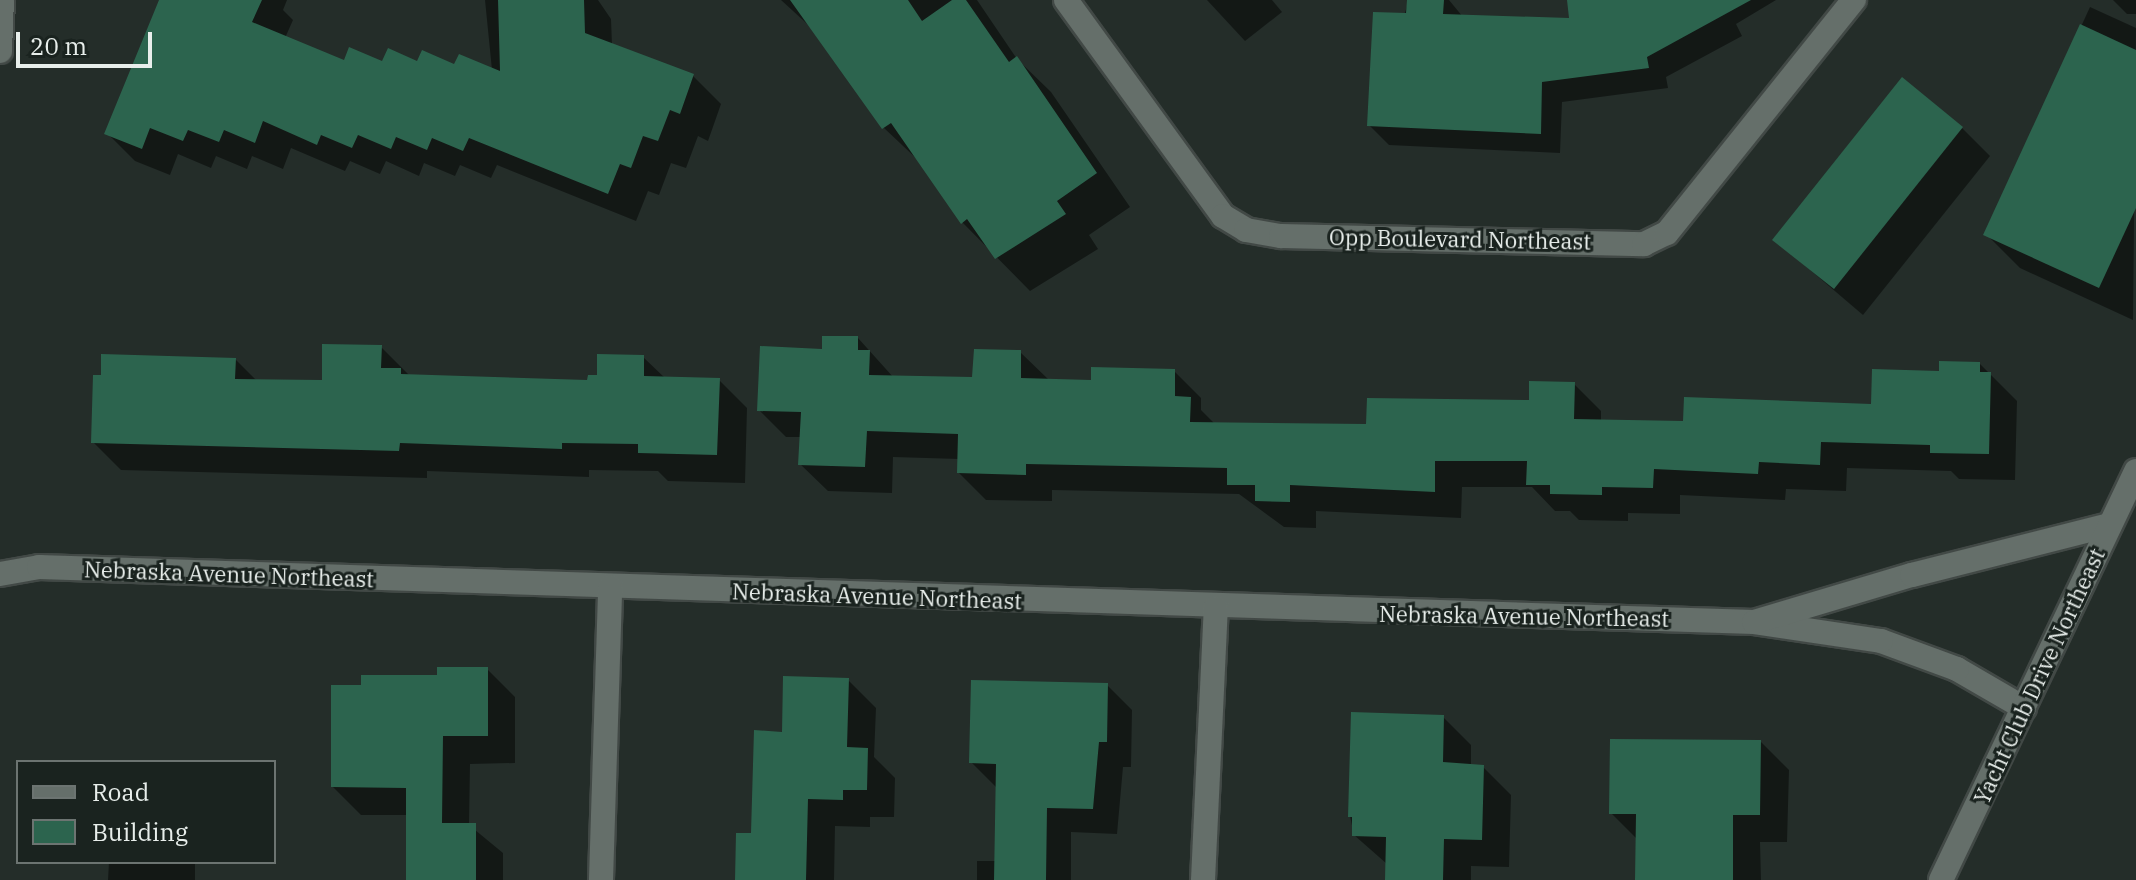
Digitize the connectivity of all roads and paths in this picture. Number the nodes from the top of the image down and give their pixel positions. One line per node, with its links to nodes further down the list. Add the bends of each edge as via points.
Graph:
1 (2, 0): 4 (street)
2 (1066, 0): 3 (street, Opp Boulevard Northeast, via 1223,216 1246,230 1281,236 1644,244 1667,233)
3 (1854, 0)
4 (0, 51)
5 (2136, 471): 6 (street, Yacht Club Drive Northeast)
6 (2110, 525): 10 (street, Nebraska Avenue Northeast); 11 (street, Yacht Club Drive Northeast)
7 (0, 574): 8 (street, Nebraska Avenue Northeast, via 39,567)
8 (610, 587): 9 (street, Nebraska Avenue Northeast); 12 (street)
9 (1216, 608): 10 (street, Nebraska Avenue Northeast); 13 (street)
10 (1754, 622): 11 (street, Nebraska Avenue Northeast, via 1881,641 1957,669)
11 (2024, 708): 14 (street, Yacht Club Drive Northeast)
12 (601, 880)
13 (1203, 880)
14 (1941, 880)

